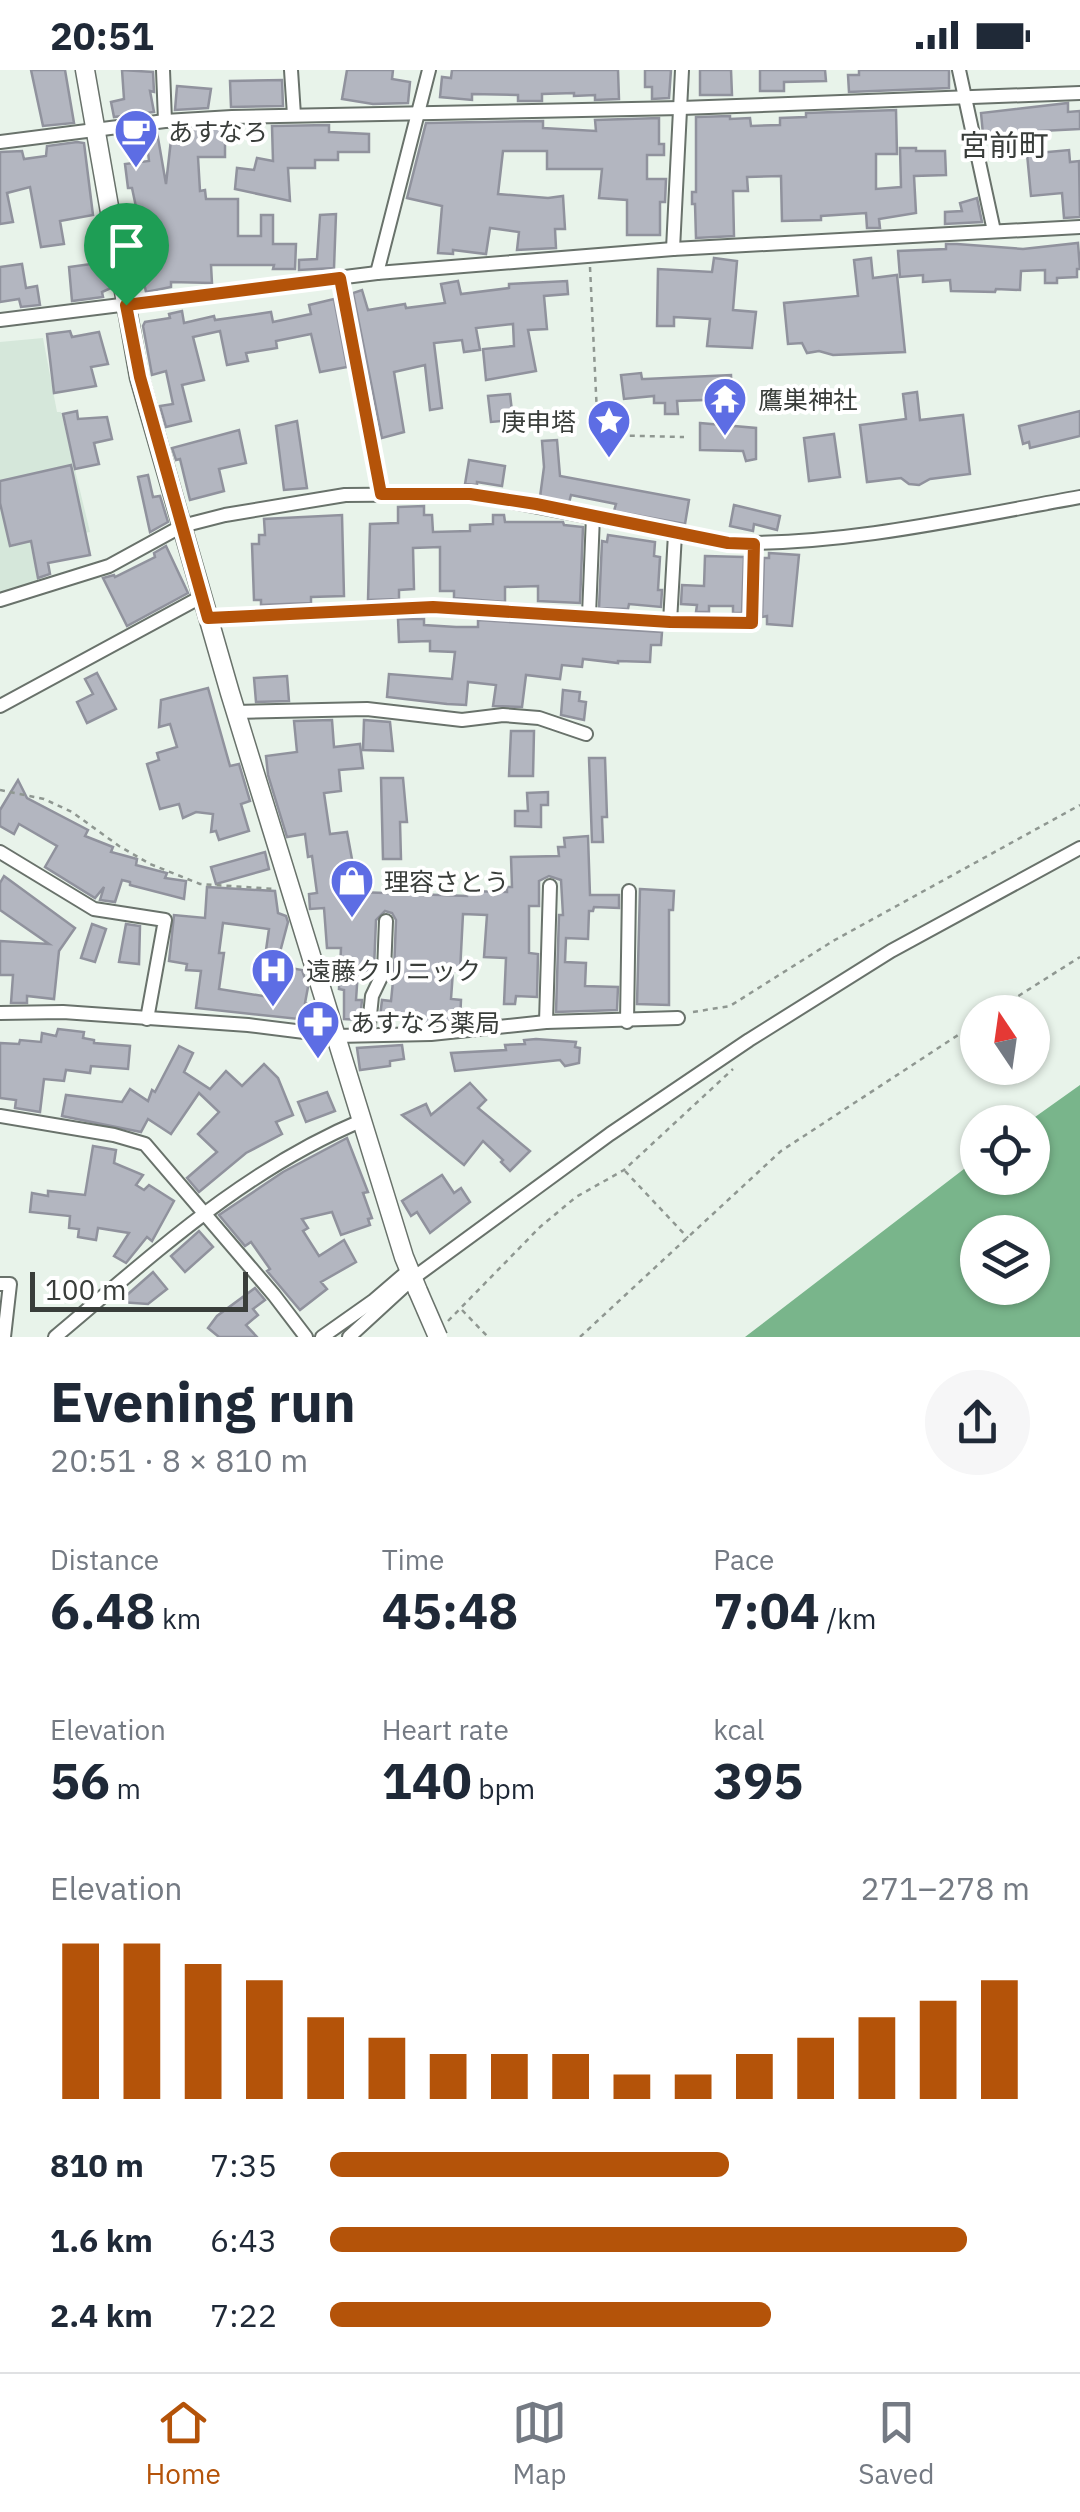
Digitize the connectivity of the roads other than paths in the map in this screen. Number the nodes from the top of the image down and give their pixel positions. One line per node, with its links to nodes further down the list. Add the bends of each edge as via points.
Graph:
1 (84, 70): 13 (street)
2 (163, 70): 12 (street)
3 (291, 70): 11 (street)
4 (429, 70): 10 (street)
5 (682, 70): 9 (street)
6 (959, 70): 8 (street)
7 (1080, 93): 8 (street)
8 (965, 98): 9 (street); 16 (street)
9 (681, 108): 10 (street); 17 (street)
10 (416, 114): 11 (street); 18 (street)
11 (294, 115): 12 (street)
12 (165, 121): 13 (street)
13 (95, 129): 14 (street); 20 (street)
14 (0, 142)
15 (1080, 227): 16 (street)
16 (994, 232): 17 (street)
17 (673, 249): 18 (street)
18 (376, 273): 19 (street)
19 (340, 278): 20 (street); 22 (street)
20 (126, 305): 21 (street); 25 (street)
21 (0, 320)
22 (381, 494): 24 (street, via 470,494); 25 (street)
23 (1080, 497): 27 (street, via 873,535)
24 (592, 516): 26 (street); 30 (street)
25 (182, 526): 28 (street); 29 (street, via 110,566)
26 (675, 534): 27 (street); 32 (street)
27 (754, 544): 32 (street, via 752,623)
28 (201, 596): 31 (street); 33 (street)
29 (0, 600)
30 (590, 615): 31 (street, via 433,607); 32 (street)
31 (208, 618): 34 (street)
32 (670, 622)
33 (0, 706)
34 (236, 712): 35 (street, via 367,709 462,720 539,718); 47 (street)
35 (586, 734)
36 (1080, 848): 51 (street, via 890,951 748,1040)
37 (0, 852): 43 (street, via 94,909 164,920)
38 (550, 886): 44 (street)
39 (630, 891): 45 (street)
40 (386, 921): 46 (street, via 384,971 372,996)
41 (0, 1013): 43 (street)
42 (678, 1018): 45 (street)
43 (147, 1019): 47 (street)
44 (546, 1022): 45 (street); 46 (street)
45 (627, 1022)
46 (368, 1035): 47 (street)
47 (336, 1036): 49 (street)
48 (0, 1116): 50 (street, via 145,1144)
49 (363, 1120): 50 (street, via 311,1142); 51 (street)
50 (204, 1212): 55 (street); 56 (street)
51 (412, 1280): 53 (street, bridge); 57 (street); 58 (street)
52 (0, 1284): 54 (street, via 10,1284)
53 (439, 1333)
54 (4, 1337)
55 (55, 1337)
56 (306, 1337)
57 (322, 1337)
58 (349, 1337)

